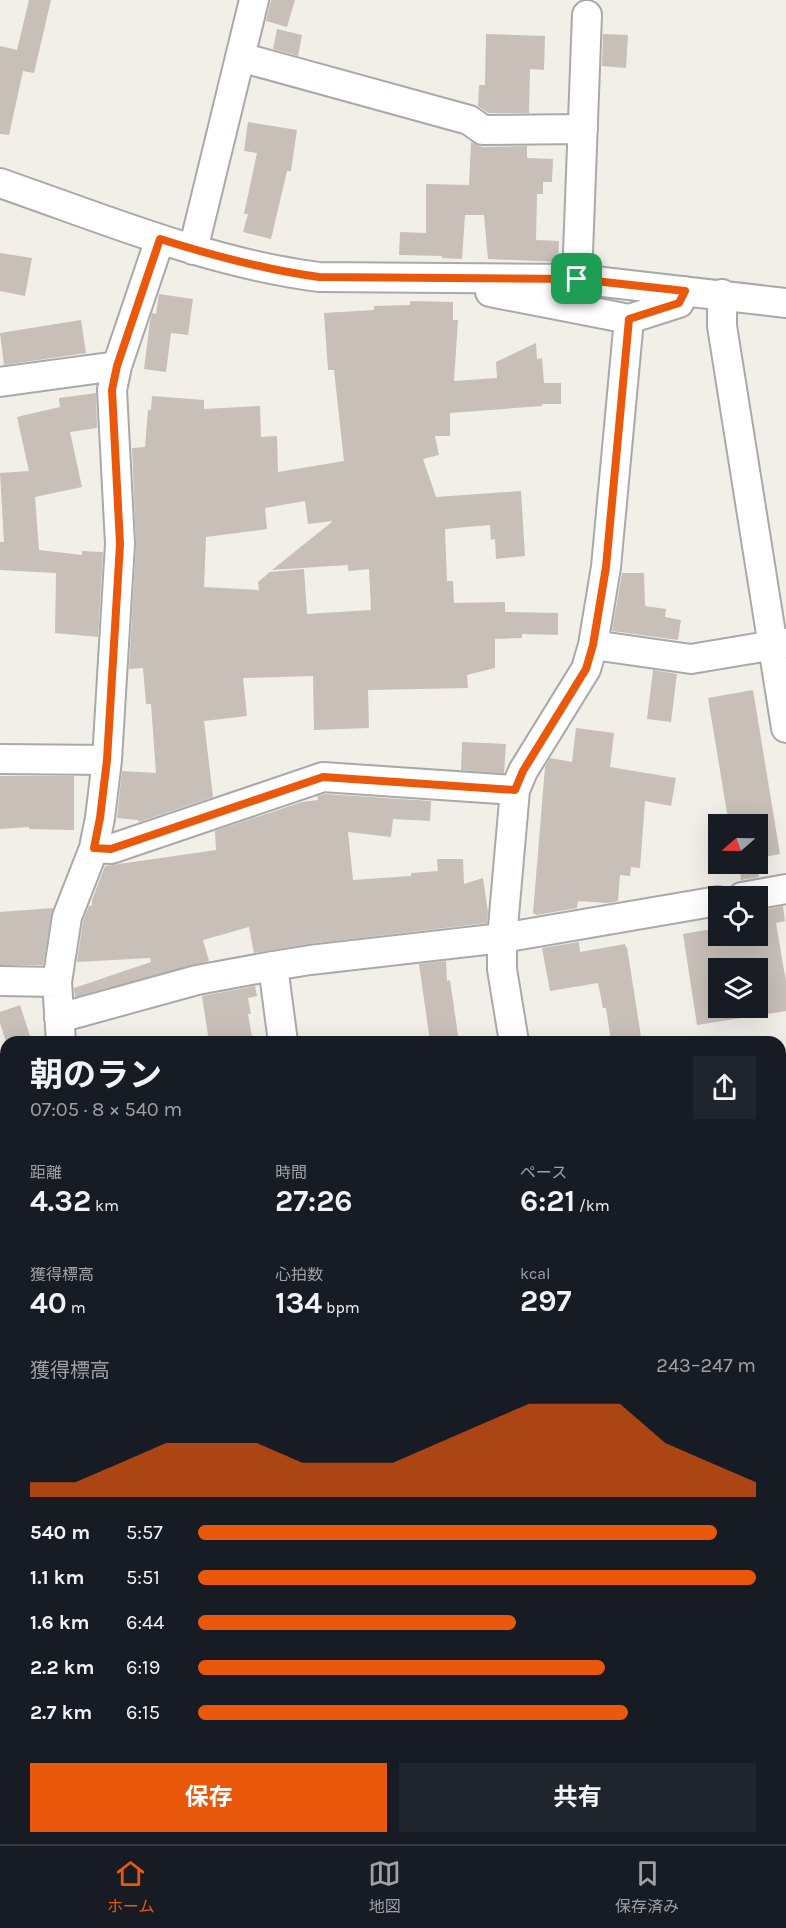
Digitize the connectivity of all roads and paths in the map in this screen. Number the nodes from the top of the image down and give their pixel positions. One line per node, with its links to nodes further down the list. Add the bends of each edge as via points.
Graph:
1 (254, 0): 3 (street)
2 (587, 15): 4 (street)
3 (240, 57): 4 (street, via 469,120 483,130); 7 (street)
4 (583, 129): 9 (street)
5 (0, 183): 6 (street)
6 (160, 239): 7 (street); 14 (street)
7 (193, 250): 8 (street, via 319,277)
8 (464, 278): 9 (street); 13 (street, via 484,290)
9 (577, 279): 10 (street)
10 (685, 291): 11 (street); 13 (street, via 679,303)
11 (722, 294): 12 (street); 16 (street, via 722,326)
12 (786, 303)
13 (629, 319): 17 (street, via 606,567)
14 (117, 366): 15 (street); 20 (street, via 112,390 120,544)
15 (0, 382)
16 (779, 644): 17 (street, via 691,659); 18 (street)
17 (593, 645): 21 (street, via 586,669)
18 (786, 728)
19 (0, 759): 20 (street)
20 (107, 760): 22 (street)
21 (515, 790): 22 (street, via 323,777 111,849); 26 (street)
22 (94, 848): 29 (street, via 68,917)
23 (786, 890): 24 (street)
24 (768, 893)
25 (708, 903): 26 (street)
26 (502, 938): 27 (street); 32 (street, via 502,969)
27 (273, 966): 30 (street, via 197,980); 31 (street)
28 (0, 981): 29 (street)
29 (57, 982): 30 (street)
30 (60, 1030)
31 (282, 1036)
32 (513, 1036)

